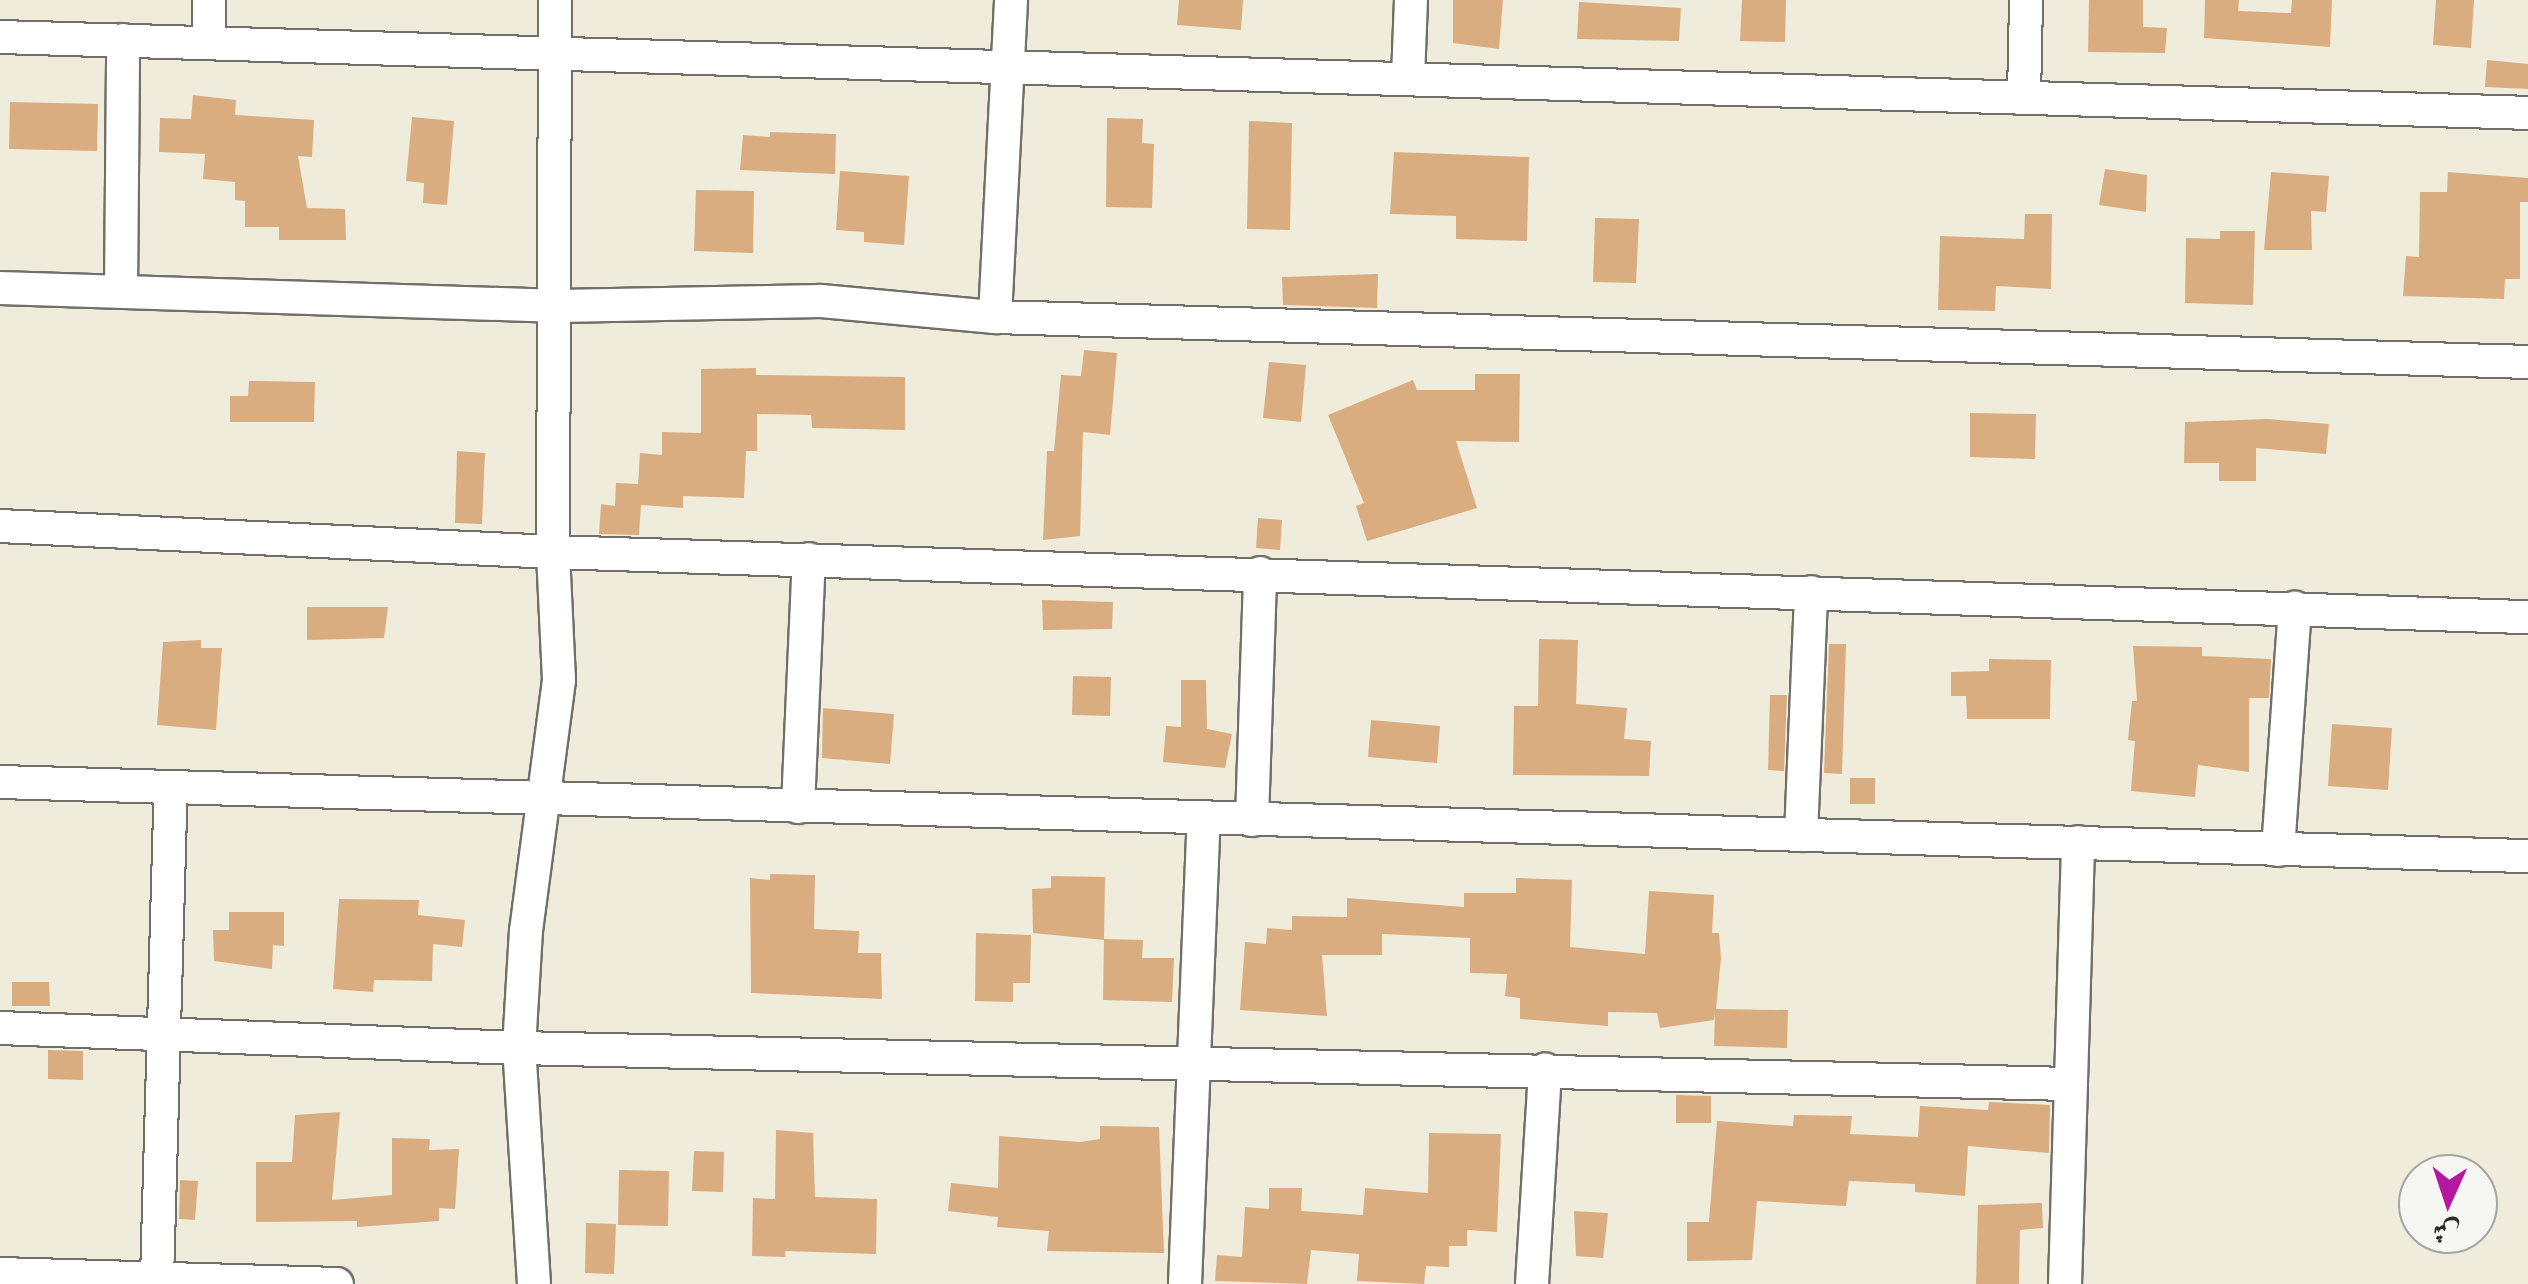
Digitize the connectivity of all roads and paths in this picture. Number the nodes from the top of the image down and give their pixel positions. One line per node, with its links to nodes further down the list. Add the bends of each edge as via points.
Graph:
1 (209, 0): 8 (street)
2 (554, 0): 9 (street)
3 (1010, 0): 10 (street)
4 (1411, 0): 11 (street)
5 (2026, 0): 12 (street)
6 (0, 37): 7 (street)
7 (123, 40): 8 (street); 15 (street)
8 (208, 43): 9 (street)
9 (552, 53): 10 (street); 16 (street)
10 (1010, 70): 11 (street); 17 (street)
11 (1408, 78): 12 (street)
12 (2024, 97): 13 (street)
13 (2528, 113)
14 (0, 288): 15 (street)
15 (121, 291): 16 (street)
16 (558, 306): 17 (street, via 822,301); 20 (street)
17 (995, 317): 18 (street)
18 (2528, 362)
19 (0, 526): 20 (street)
20 (553, 552): 21 (street); 28 (street, via 559,680)
21 (810, 559): 22 (street); 29 (street)
22 (1260, 573): 23 (street); 31 (street)
23 (1811, 592): 24 (street); 32 (street)
24 (2295, 608): 25 (street); 34 (street)
25 (2528, 616)
26 (0, 782): 27 (street)
27 (171, 787): 28 (street); 37 (street)
28 (544, 800): 29 (street); 38 (street)
29 (798, 807): 30 (street)
30 (1204, 818): 31 (street); 39 (street)
31 (1252, 820): 32 (street)
32 (1802, 835): 33 (street)
33 (2078, 842): 34 (street); 41 (street)
34 (2278, 850): 35 (street)
35 (2528, 856)
36 (0, 1028): 37 (street)
37 (164, 1032): 38 (street); 43 (street)
38 (519, 1048): 39 (street); 45 (street)
39 (1194, 1062): 40 (street); 46 (street)
40 (1545, 1068): 41 (street); 47 (street)
41 (2071, 1084): 48 (street)
42 (0, 1274): 43 (street)
43 (157, 1278): 44 (street)
44 (337, 1284)
45 (534, 1284)
46 (1185, 1284)
47 (1532, 1284)
48 (2065, 1284)

